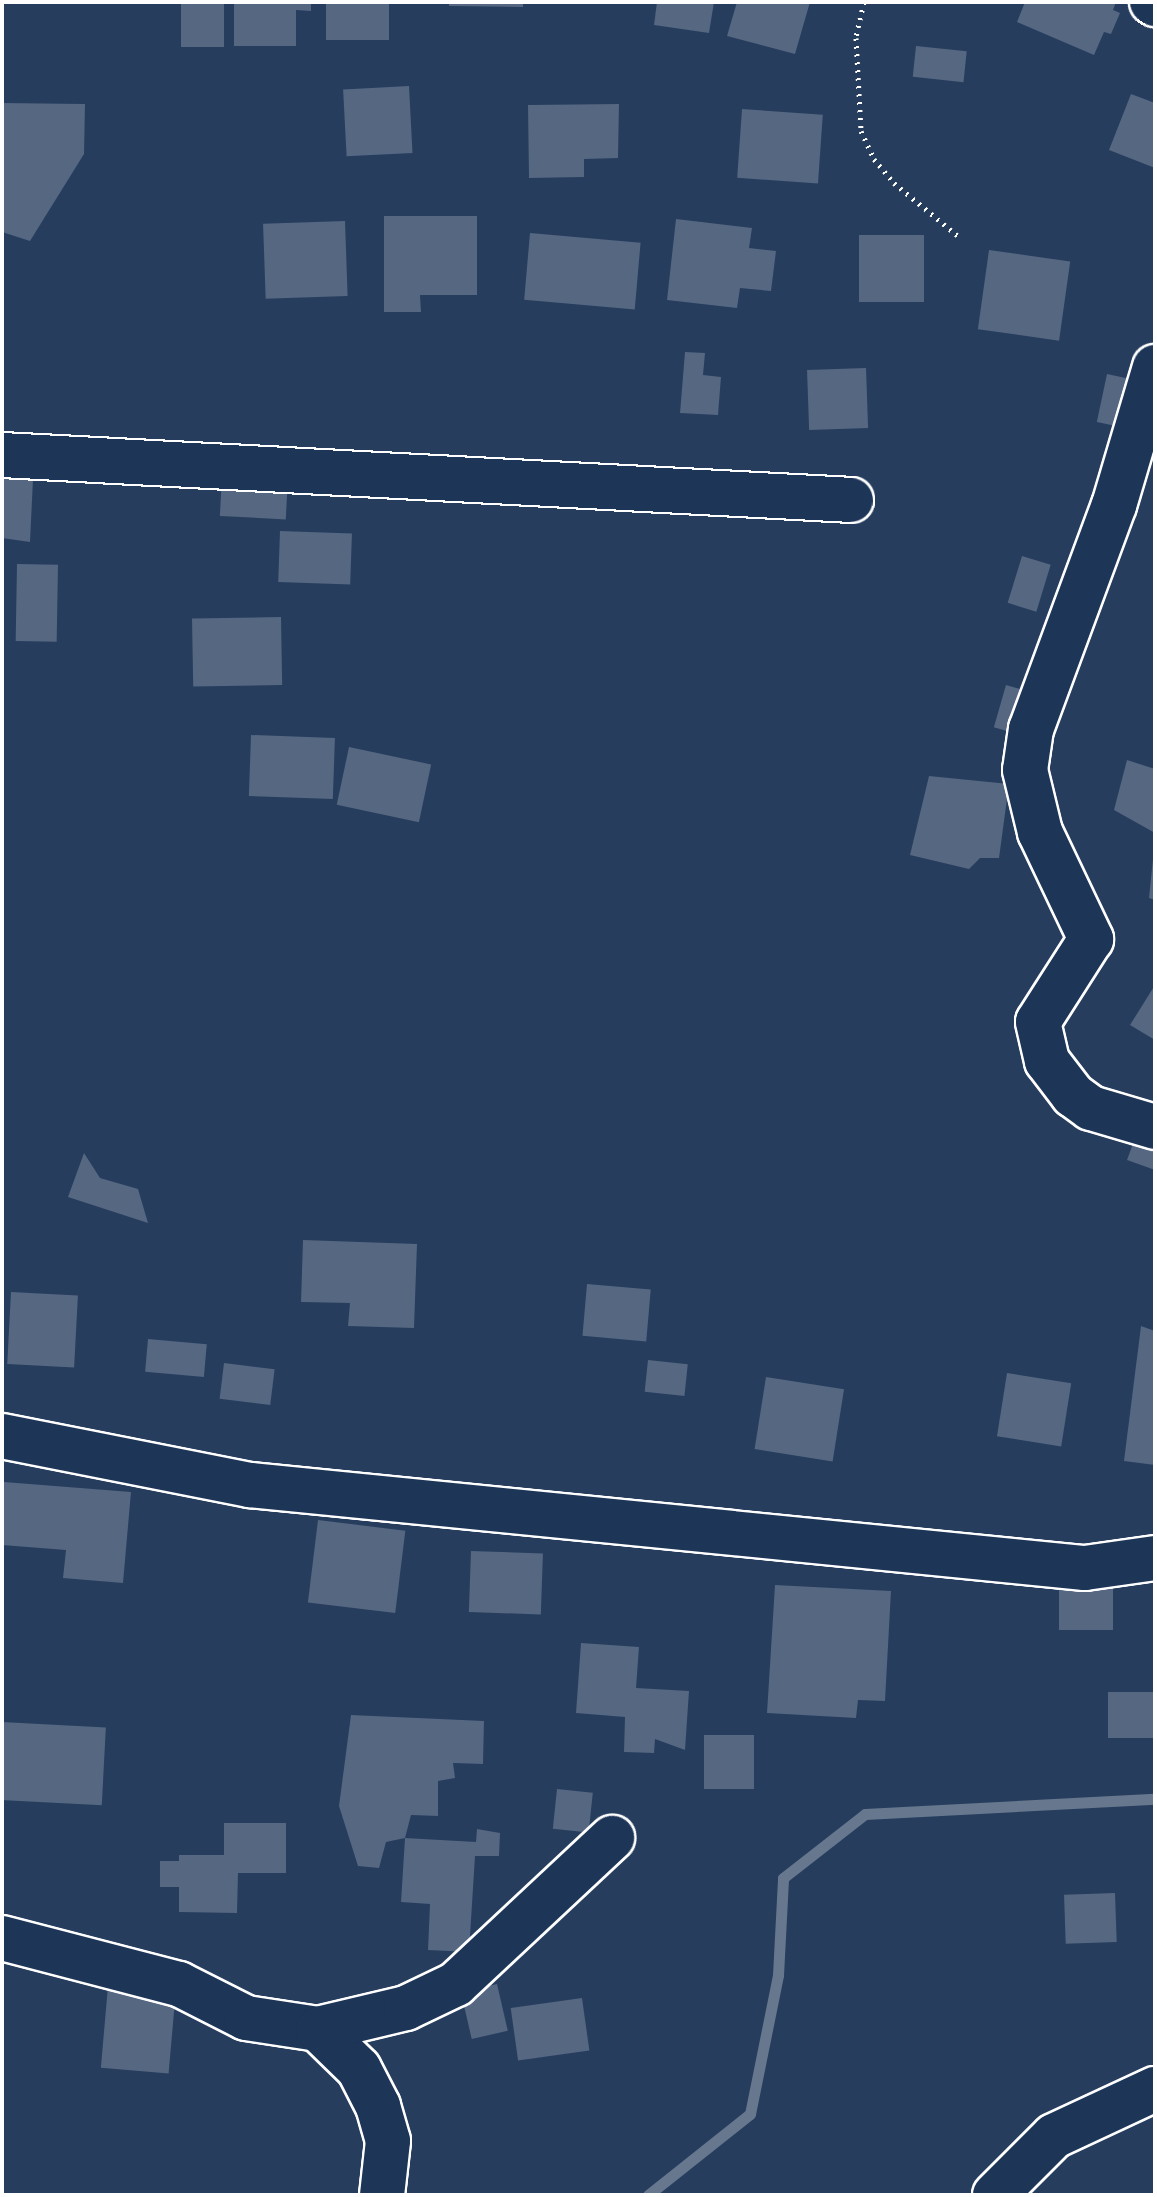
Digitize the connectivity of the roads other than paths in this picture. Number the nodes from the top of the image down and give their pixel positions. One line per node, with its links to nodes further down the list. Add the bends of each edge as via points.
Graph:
1 (1155, 367): 4 (street, via 1114,505 1031,729 1025,770 1040,832 1091,939 1038,1022 1047,1061 1073,1095 1091,1108)
2 (2, 455): 3 (street)
3 (851, 500)
4 (1155, 1127)
5 (2, 1436): 6 (street, via 250,1485 1085,1568)
6 (1155, 1558)
7 (612, 1838): 9 (street, via 456,1984 406,2008)
8 (2, 1938): 9 (street, via 179,1984 246,2018)
9 (318, 2029): 11 (street, via 359,2069 378,2106 388,2141)
10 (1155, 2089): 12 (street, via 1054,2136)
11 (382, 2195)
12 (995, 2195)

